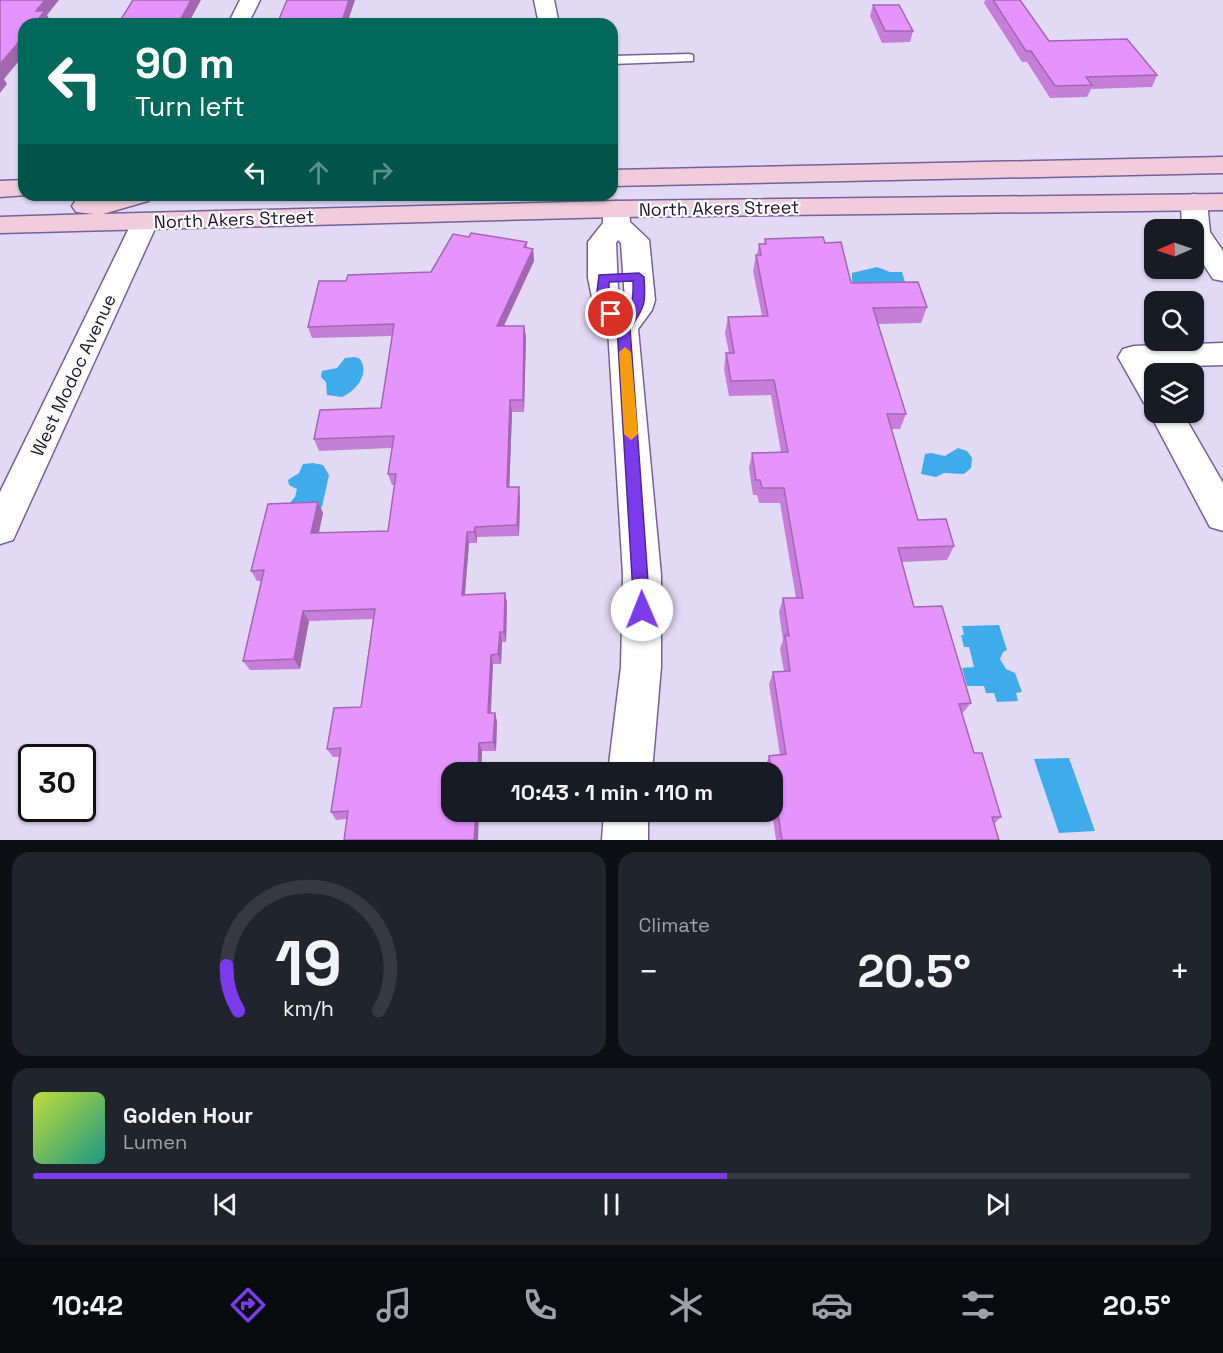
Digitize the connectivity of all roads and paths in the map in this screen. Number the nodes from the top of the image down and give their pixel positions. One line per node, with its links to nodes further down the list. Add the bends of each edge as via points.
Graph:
1 (250, 0): 3 (street)
2 (544, 0): 4 (street)
3 (241, 18)
4 (548, 18)
5 (689, 58): 6 (lane)
6 (618, 60)
7 (1223, 165): 8 (main road, North Akers Street)
8 (793, 174): 10 (main road, North Akers Street); 17 (main road, via 778,188 646,190 627,194)
9 (1223, 174): 13 (main road, via 1194,178 1184,187)
10 (618, 178)
11 (36, 201): 15 (main road, via 51,205)
12 (406, 201): 16 (main road)
13 (1194, 202): 14 (main road, North Akers Street); 17 (main road, North Akers Street); 18 (street); 20 (street, via 1196,233)
14 (1223, 202)
15 (142, 208): 16 (main road, North Akers Street); 19 (main road, North Akers Street); 28 (street, West Modoc Avenue)
16 (370, 214): 17 (main road, North Akers Street)
17 (617, 217): 21 (street, via 635,240); 22 (street, via 602,242)
18 (1223, 224)
19 (0, 225)
20 (1223, 272)
21 (639, 277): 22 (street); 23 (street, via 637,310)
22 (603, 278): 23 (street, via 606,304)
23 (623, 327): 29 (street, via 641,564 641,667)
24 (1223, 354): 25 (street, via 1134,357)
25 (1144, 375)
26 (1171, 423): 27 (street)
27 (1223, 516)
28 (0, 529)
29 (631, 762)
30 (626, 822): 31 (street)
31 (625, 840)

